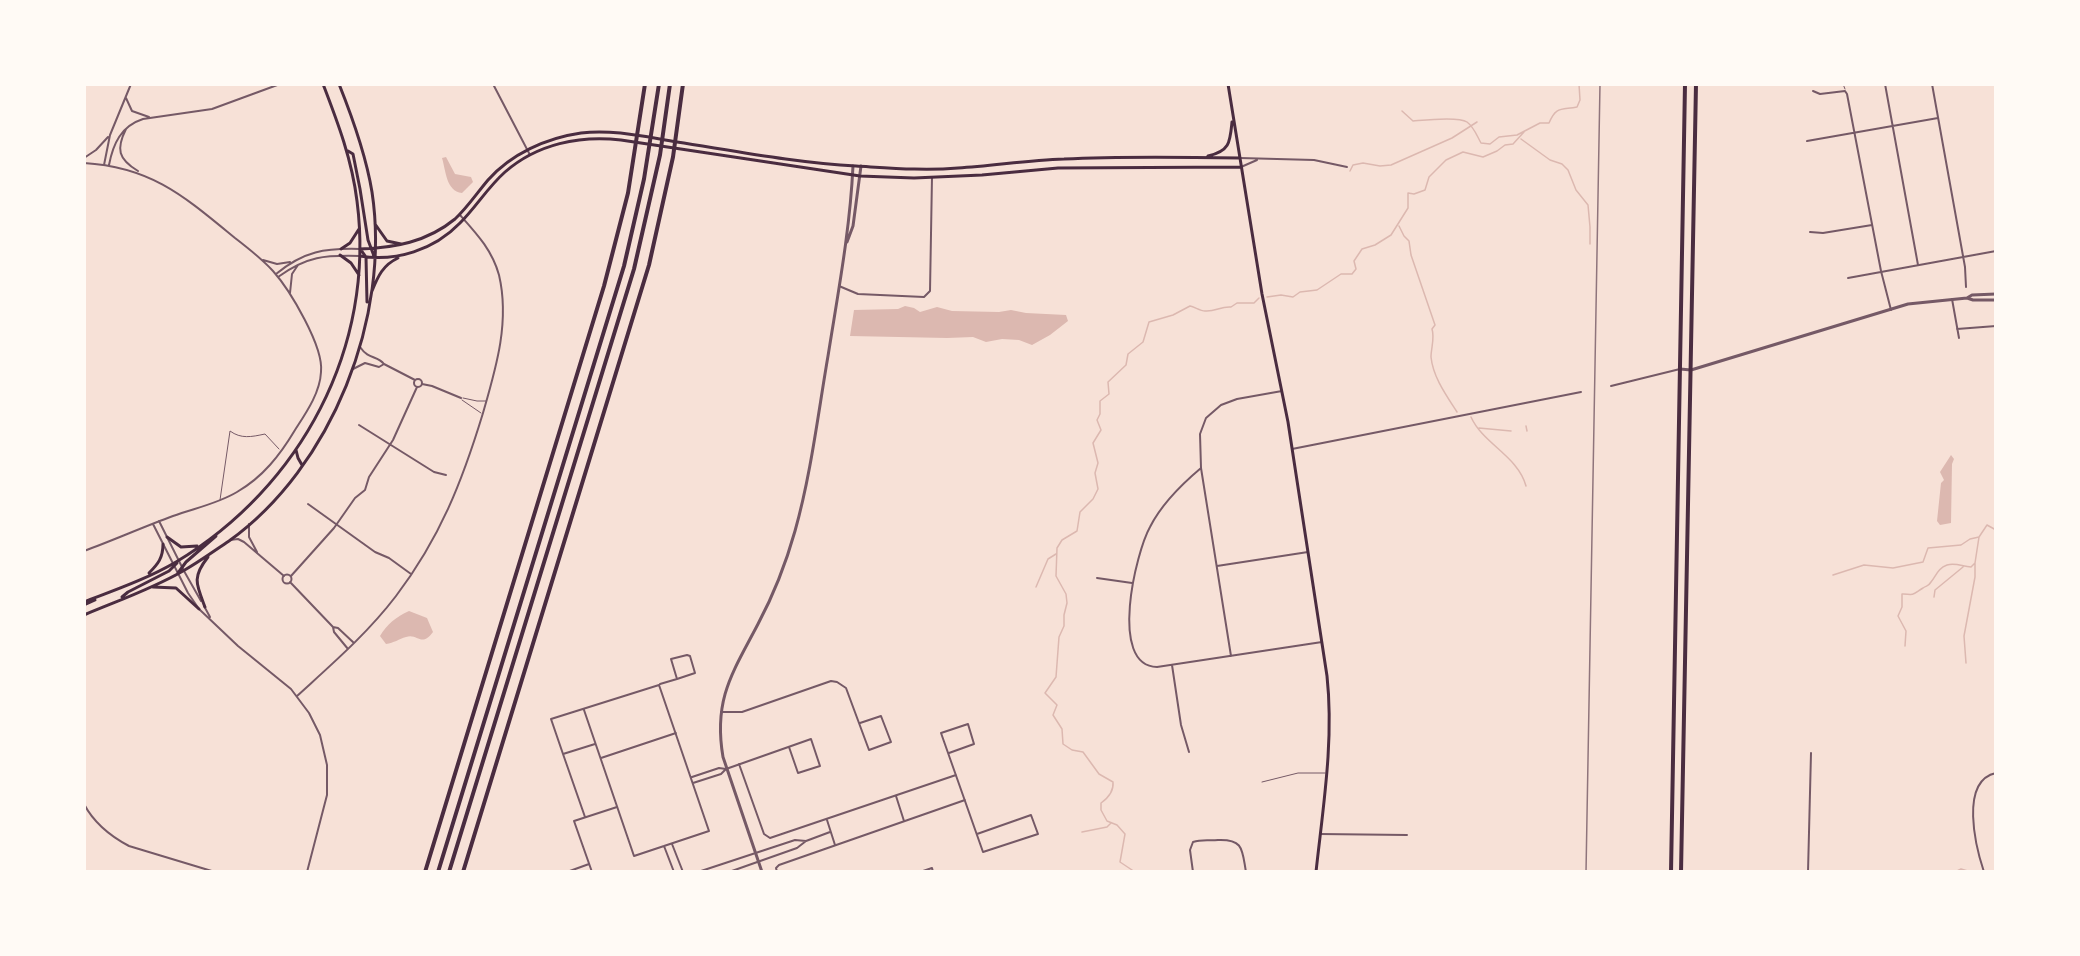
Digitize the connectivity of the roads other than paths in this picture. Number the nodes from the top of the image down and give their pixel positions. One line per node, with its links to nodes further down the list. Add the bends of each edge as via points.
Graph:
1 (131, 84): 18 (street)
2 (280, 84): 19 (street, via 212,109)
3 (322, 84): 30 (main road)
4 (339, 84): 49 (main road, via 364,155)
5 (493, 84): 29 (street)
6 (645, 84): 190 (highway, via 621,224)
7 (659, 84): 191 (highway, via 649,153 624,266)
8 (670, 84): 192 (highway, via 660,155 634,269)
9 (683, 84): 193 (highway, via 673,157 649,265)
10 (1228, 84): 20 (main road)
11 (1685, 84): 22 (highway)
12 (1696, 84): 23 (highway)
13 (1843, 84): 17 (lane)
14 (1885, 84): 24 (street)
15 (1932, 84): 21 (street)
16 (1812, 91): 17 (street)
17 (1845, 91): 26 (street)
18 (126, 98): 19 (street, via 132,111); 27 (street)
19 (153, 117): 25 (street)
20 (1233, 117): 33 (main road, via 1227,146 1218,154); 34 (main road)
21 (1938, 118): 24 (street); 63 (street)
22 (1685, 125): 23 (highway); 89 (highway)
23 (1695, 125): 90 (highway)
24 (1892, 126): 26 (street); 68 (street)
25 (126, 128): 38 (street, via 115,142); 43 (street, via 120,152 127,164)
26 (1854, 133): 28 (street); 50 (street)
27 (110, 135): 32 (street); 37 (street)
28 (1808, 141)
29 (527, 150): 31 (street); 39 (main road, via 561,137 611,132); 47 (main road, via 492,176)
30 (347, 151): 51 (main road); 57 (main road, via 353,154)
31 (530, 155): 44 (main road, via 570,141 605,138); 48 (main road, via 506,171)
32 (84, 158)
33 (1201, 158): 34 (main road); 40 (main road, via 1116,156 956,169)
34 (1240, 158): 35 (street); 41 (main road)
35 (1260, 159): 41 (street); 42 (street, via 1314,160)
36 (84, 163): 37 (street)
37 (104, 165): 38 (street)
38 (109, 165): 43 (street)
39 (853, 166): 40 (main road); 44 (street)
40 (861, 166): 45 (street)
41 (1241, 167): 46 (main road, via 1058,168); 95 (main road)
42 (1347, 167)
43 (143, 174): 65 (street, via 174,190)
44 (852, 175): 45 (main road); 54 (street)
45 (860, 176): 46 (main road); 54 (street)
46 (932, 177): 73 (street, via 928,295 858,294)
47 (460, 214): 48 (street); 53 (main road, via 438,230)
48 (464, 219): 60 (main road, via 447,235); 98 (street, via 491,253 501,288 501,347)
49 (374, 222): 53 (main road, via 387,241); 57 (main road)
50 (1872, 225): 52 (street); 69 (street)
51 (359, 228): 55 (main road, via 353,240); 56 (main road)
52 (1810, 232)
53 (402, 245): 57 (main road)
54 (846, 246): 73 (street)
55 (341, 249): 56 (street); 66 (street, via 317,251)
56 (360, 249): 57 (main road); 61 (main road); 62 (main road)
57 (372, 249): 64 (main road)
58 (1996, 251): 63 (street)
59 (340, 255): 61 (street); 67 (street); 71 (main road)
60 (406, 255): 64 (main road); 78 (main road, via 383,268)
61 (360, 256): 62 (main road); 71 (main road)
62 (366, 257): 64 (main road); 81 (main road)
63 (1963, 257): 68 (street); 74 (street)
64 (375, 258): 78 (main road)
65 (261, 259): 66 (street, via 277,264); 70 (street)
66 (292, 261): 70 (street)
67 (301, 262): 70 (street); 76 (street, via 292,274)
68 (1918, 265): 69 (street)
69 (1881, 271): 72 (street); 82 (street)
70 (277, 275): 76 (street)
71 (359, 275): 103 (main road, via 344,352 323,405)
72 (1848, 278)
73 (839, 286): 152 (street, via 809,475 795,532 771,598 729,680)
74 (1966, 287)
75 (1996, 294): 77 (street)
76 (290, 296): 104 (street, via 318,347 322,370 312,400)
77 (1966, 298): 79 (street); 80 (street)
78 (370, 299): 81 (main road)
79 (1952, 299): 82 (street, via 1918,302); 84 (street)
80 (1996, 300)
81 (368, 308): 86 (main road)
82 (1891, 310): 90 (street)
83 (1996, 326): 84 (street)
84 (1957, 329): 85 (street)
85 (1959, 339)
86 (360, 346): 87 (street, via 365,355); 88 (main road)
87 (384, 364): 88 (street, via 379,367 365,363); 91 (street)
88 (352, 369): 105 (main road, via 324,431)
89 (1680, 369): 90 (street); 93 (street); 207 (highway)
90 (1691, 370): 208 (highway)
91 (415, 380): 92 (street); 94 (street)
92 (422, 384): 94 (street); 97 (street)
93 (1611, 386)
94 (417, 387): 101 (street)
95 (1282, 391): 102 (main road); 106 (street, via 1227,402 1209,414 1200,434)
96 (1581, 392): 102 (street)
97 (461, 398): 98 (lane); 99 (lane)
98 (486, 401): 99 (street)
99 (482, 414): 128 (street, via 453,500)
100 (359, 425): 101 (street)
101 (390, 445): 107 (street, via 434,472); 113 (street, via 365,490)
102 (1292, 449): 121 (main road)
103 (296, 450): 105 (main road); 114 (main road, via 264,491)
104 (282, 452): 108 (street, via 253,481); 108 (lane, via 265,434 251,437 230,431)
105 (302, 465): 112 (main road)
106 (1201, 468): 125 (street); 134 (street, via 1150,526)
107 (446, 475)
108 (219, 501): 110 (street)
109 (308, 504): 113 (street)
110 (159, 521): 111 (street); 115 (street)
111 (153, 524): 117 (street); 119 (street)
112 (249, 524): 116 (main road); 120 (street, via 249,537)
113 (336, 524): 128 (street); 130 (street)
114 (228, 525): 118 (main road); 126 (main road)
115 (167, 537): 118 (main road, via 181,547); 123 (street)
116 (230, 540): 120 (street, via 238,539); 122 (main road)
117 (163, 544): 124 (street); 131 (main road, via 159,564)
118 (201, 545): 123 (main road)
119 (84, 551)
120 (257, 552): 129 (street)
121 (1308, 552): 125 (street); 143 (main road)
122 (211, 553): 126 (main road); 138 (main road, via 196,579)
123 (178, 560): 124 (main road); 126 (street)
124 (174, 565): 127 (street); 131 (main road); 136 (main road)
125 (1217, 566): 146 (street)
126 (183, 569): 127 (main road); 138 (street)
127 (178, 574): 135 (main road); 139 (street)
128 (411, 574): 144 (street)
129 (284, 576): 130 (street); 133 (street, via 285,582)
130 (291, 576): 133 (street)
131 (145, 577): 137 (main road)
132 (1097, 578): 134 (street)
133 (290, 582): 142 (street)
134 (1132, 583): 147 (street, via 1130,624 1137,657 1152,667)
135 (151, 587): 136 (main road); 139 (main road, via 176,588)
136 (119, 600): 140 (main road)
137 (84, 604)
138 (205, 607): 141 (street)
139 (199, 609): 141 (street)
140 (84, 615)
141 (211, 619): 150 (street)
142 (333, 627): 144 (street); 145 (street)
143 (1322, 642): 146 (street); 164 (main road, via 1329,695)
144 (354, 644): 145 (street)
145 (348, 649): 150 (street)
146 (1231, 656): 147 (street)
147 (1172, 665): 157 (street)
148 (677, 679): 148 (street, via 695,673 690,656 671,659); 149 (street)
149 (659, 685): 151 (street); 154 (street)
150 (297, 696): 189 (street, via 320,735 328,775 325,810)
151 (584, 710): 155 (street); 160 (street, via 551,719)
152 (721, 712): 153 (street, via 742,712 831,681 846,688); 163 (street, via 720,738)
153 (860, 723): 153 (street, via 869,750 891,742 881,716)
154 (676, 733): 161 (street); 167 (street)
155 (595, 744): 160 (street); 161 (street)
156 (789, 747): 156 (street, via 798,773 820,765 811,739); 162 (street)
157 (1189, 752)
158 (949, 753): 158 (street, via 974,744 968,724 941,733); 166 (street)
159 (1810, 753): 209 (street)
160 (563, 754): 174 (street)
161 (600, 758): 173 (street)
162 (740, 764): 163 (street); 175 (street, via 766,837)
163 (726, 769): 167 (street); 169 (street); 185 (street)
164 (1326, 773): 168 (lane, via 1298,773); 179 (main road)
165 (1996, 773): 210 (street, via 1982,781 1976,791 1974,836)
166 (956, 775): 170 (street); 171 (street)
167 (691, 777): 169 (street)
168 (1262, 782)
169 (693, 783): 182 (street, via 709,831)
170 (896, 796): 175 (street); 176 (street)
171 (965, 800): 176 (street); 178 (street)
172 (84, 804): 188 (street, via 101,827 129,846)
173 (617, 807): 174 (street); 184 (street, via 634,856)
174 (585, 817): 187 (street, via 574,821)
175 (826, 819): 177 (street)
176 (904, 821): 183 (street)
177 (830, 832): 181 (street); 183 (street)
178 (977, 834): 178 (street, via 1031,815 1038,834 983,852)
179 (1320, 834): 180 (street); 206 (main road)
180 (1407, 835)
181 (806, 841): 185 (street, via 795,840); 186 (street)
182 (672, 843): 184 (street); 197 (street)
183 (835, 845): 201 (street, via 779,865)
184 (664, 846): 196 (street)
185 (755, 852): 186 (street); 198 (street)
186 (758, 862): 199 (street); 200 (street)
187 (589, 864): 194 (street); 195 (street)
188 (215, 872)
189 (307, 872)
190 (425, 872)
191 (438, 872)
192 (449, 872)
193 (463, 872)
194 (567, 872)
195 (592, 872)
196 (674, 872)
197 (683, 872)
198 (698, 872)
199 (729, 872)
200 (762, 872)
201 (777, 872)
202 (920, 872): 203 (street, via 932,868)
203 (933, 872)
204 (1193, 872): 205 (street, via 1190,850 1193,842 1202,839 1234,840)
205 (1246, 872)
206 (1316, 872)
207 (1671, 872)
208 (1681, 872)
209 (1808, 872)
210 (1984, 872)

